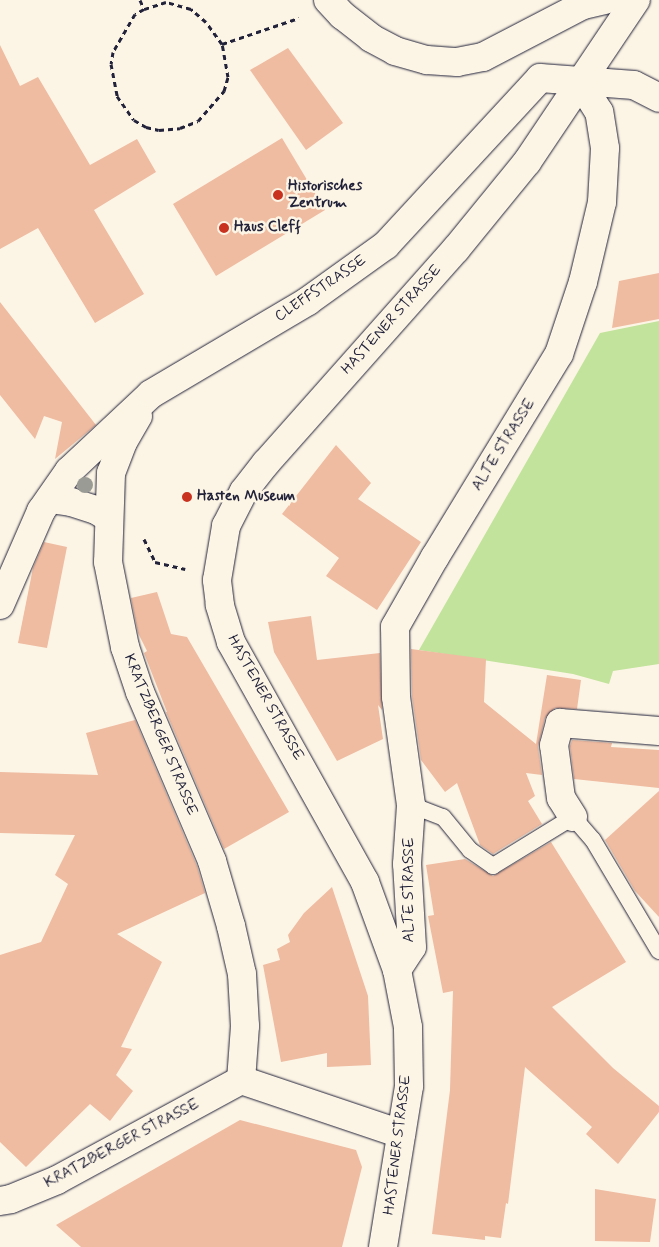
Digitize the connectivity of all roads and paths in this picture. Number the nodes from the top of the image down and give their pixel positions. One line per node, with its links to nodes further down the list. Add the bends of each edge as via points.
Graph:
1 (140, 0): 5 (path)
2 (606, 0): 4 (street, via 583,5 483,57 458,62 426,60 395,51 371,38)
3 (636, 0): 7 (street, HASTENER STRASSE)
4 (330, 2): 6 (path)
5 (144, 9): 6 (path, via 166,2 191,9 206,22); 6 (path, via 136,14 122,34 111,64 117,96 134,120 146,127 159,130 180,128 198,121 210,108 224,92 228,77)
6 (222, 44)
7 (580, 81): 8 (street, via 634,85); 9 (street, CLEFFSTRASSE, via 540,78 386,245 308,301); 13 (street, HASTENER STRASSE, via 527,162 456,249 244,491 226,526); 16 (street, ALTE STRASSE, via 599,112 606,148 602,202 584,282 560,354 434,557 395,627 396,697)
8 (659, 98)
9 (151, 394): 10 (street, CLEFFSTRASSE, via 69,471); 11 (street, KRATZBERGER STRASSE, via 123,442 111,473)
10 (50, 499): 11 (street, via 72,502); 14 (street, CLEFFSTRASSE)
11 (109, 518): 20 (street, KRATZBERGER STRASSE, via 108,562 125,647 140,692 212,861 231,926 242,974 245,1026)
12 (142, 535): 13 (path, via 155,562)
13 (217, 580): 19 (street, HASTENER STRASSE, via 220,605 231,642 365,882)
14 (0, 605)
15 (650, 730): 17 (street, via 560,722 554,745 561,798)
16 (411, 805): 17 (lane, via 443,817 470,850 493,866); 19 (street, ALTE STRASSE, via 407,864 412,947)
17 (573, 817): 18 (lane, via 593,840)
18 (659, 952)
19 (397, 970): 21 (street, HASTENER STRASSE, via 408,1027 409,1086)
20 (241, 1080): 21 (street); 22 (street, KRATZBERGER STRASSE, via 57,1180)
21 (401, 1134): 23 (street, HASTENER STRASSE)
22 (0, 1201)
23 (383, 1247)

